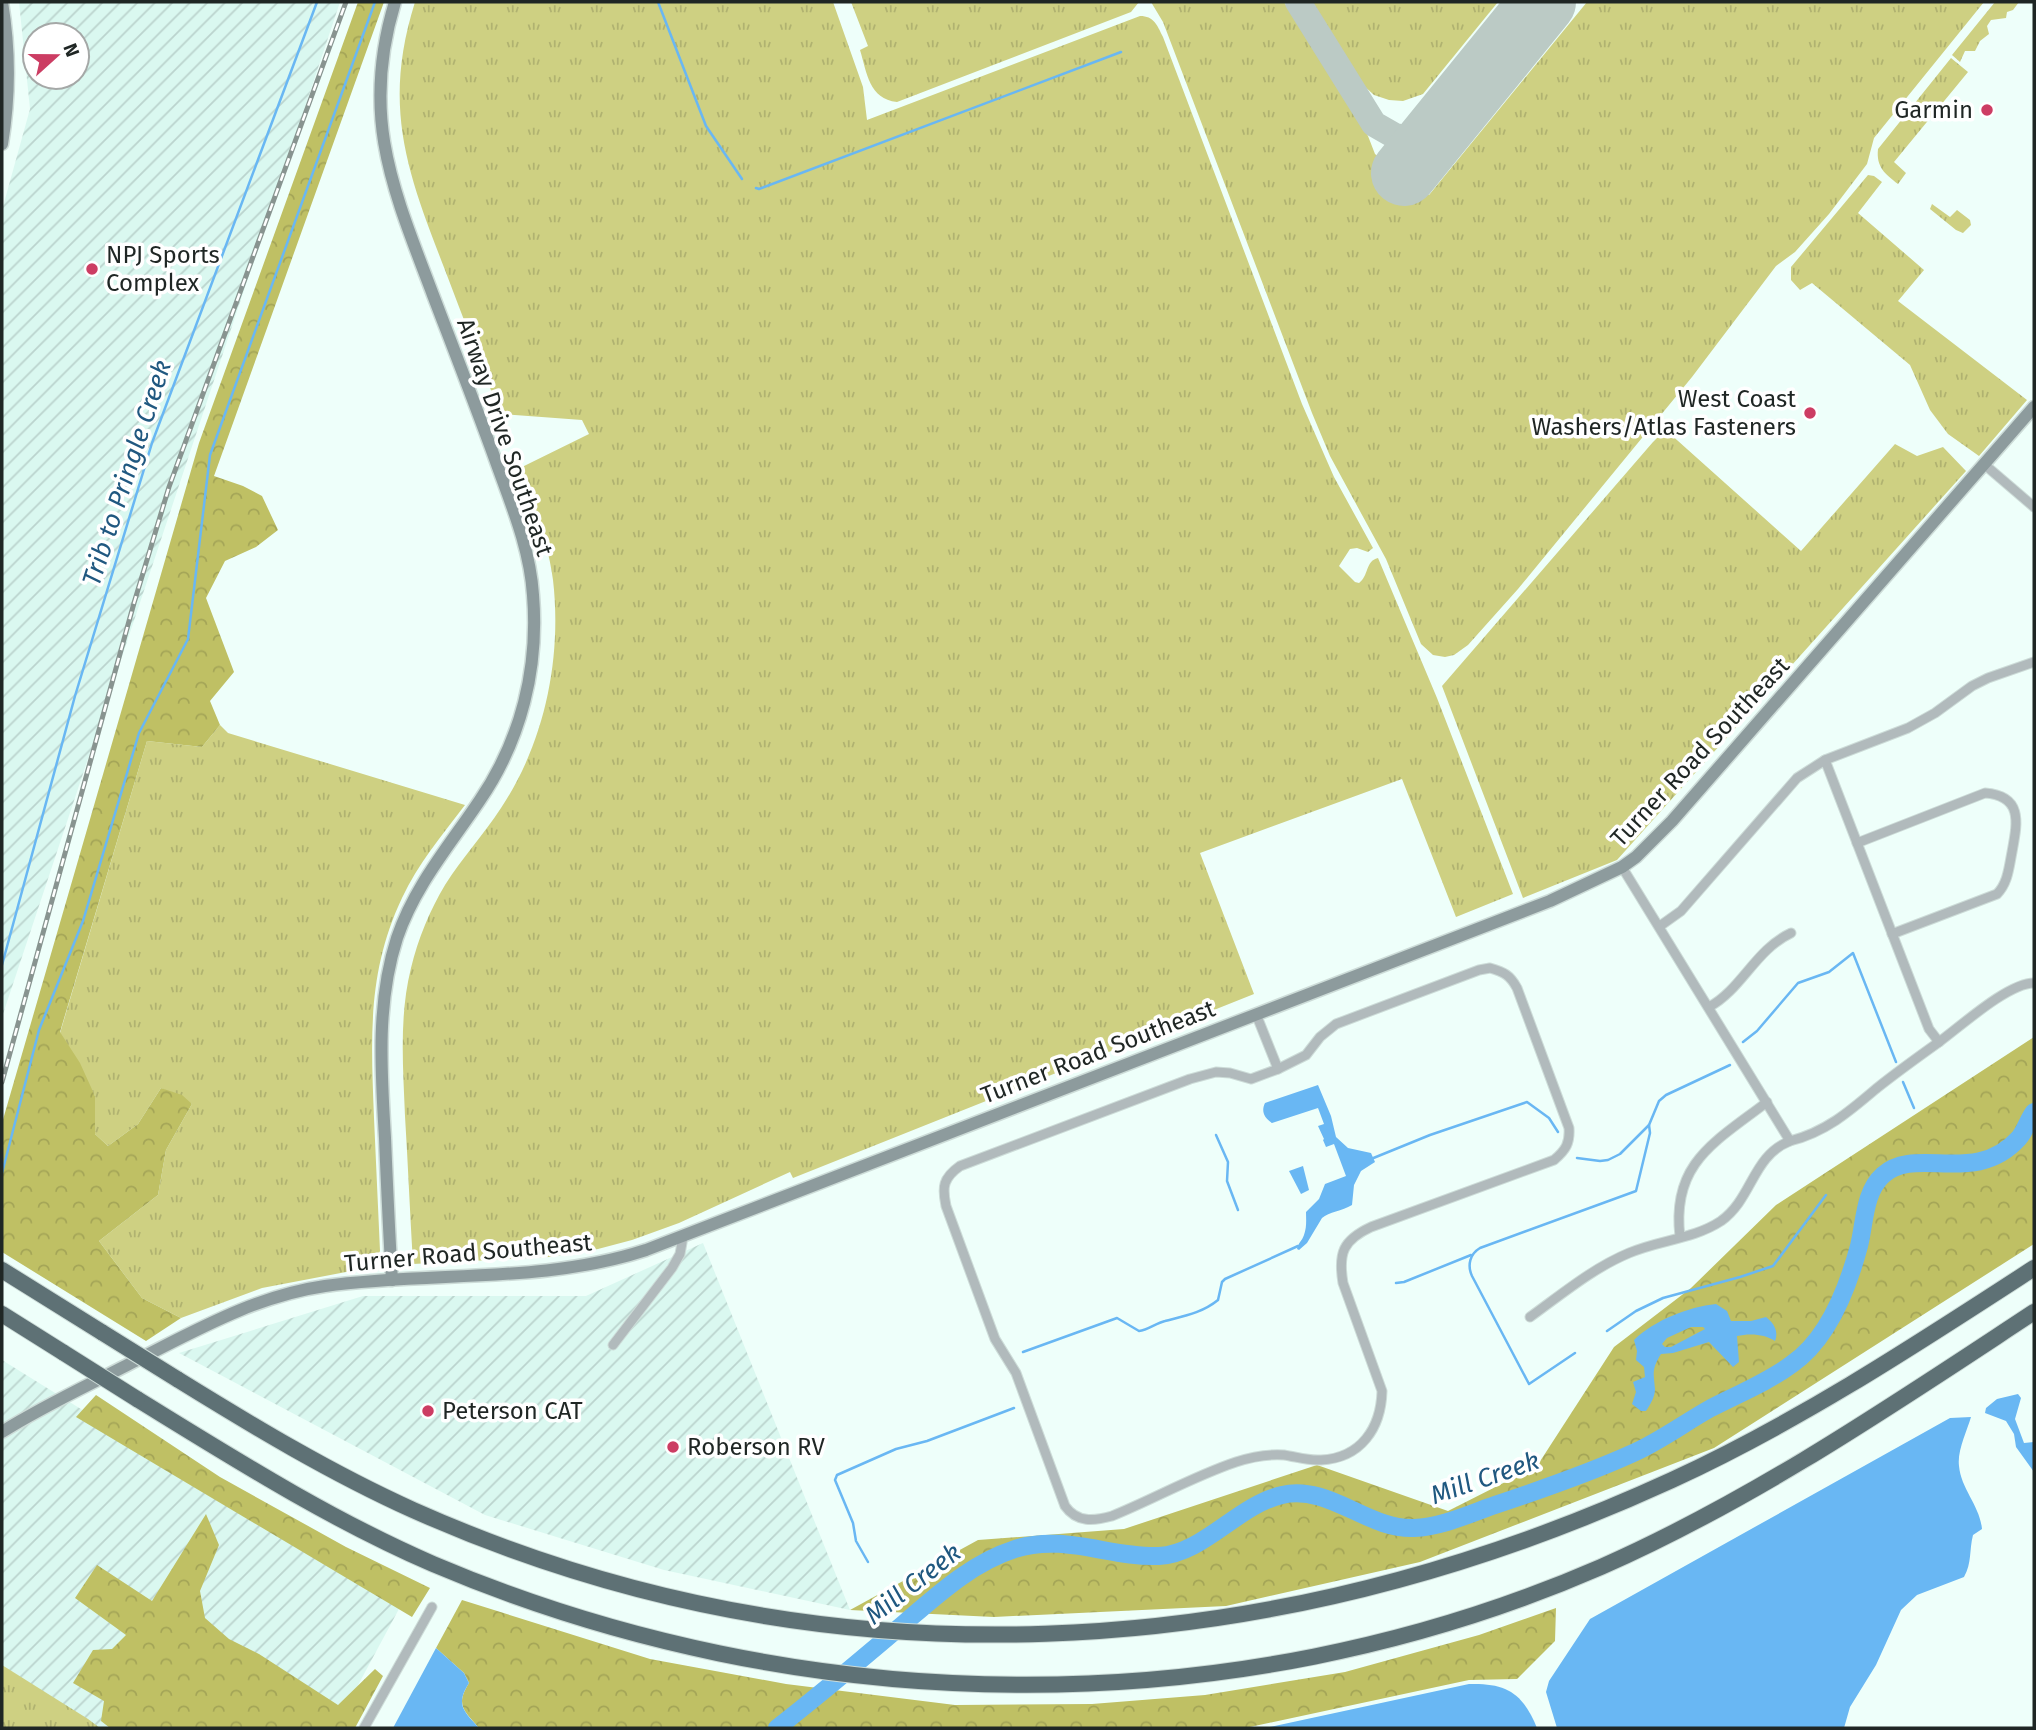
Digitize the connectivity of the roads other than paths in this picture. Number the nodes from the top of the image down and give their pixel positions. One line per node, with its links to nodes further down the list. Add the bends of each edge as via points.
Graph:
1 (2, 2): 3 (main road, via 9,59)
2 (395, 2): 25 (main road, Airway Drive Southeast, via 385,39 380,95 390,179 523,538 531,572 534,633 527,692 511,743 491,783 419,887 397,937 386,982 381,1049)
3 (2, 144)
4 (2034, 407): 5 (main road, Turner Road Southeast)
5 (1985, 465): 6 (street); 10 (main road, Turner Road Southeast, via 1672,821)
6 (2034, 507)
7 (2034, 662): 8 (street, via 1972,685 1908,728)
8 (1825, 760): 9 (street); 11 (street, via 1797,778 1681,911)
9 (1857, 843): 13 (street); 13 (street, via 1985,793 2009,801 2015,813 2007,877 1997,894)
10 (1622, 867): 11 (street); 16 (main road, Turner Road Southeast, via 1550,901)
11 (1660, 926): 15 (street)
12 (1791, 933): 15 (street, via 1774,941 1722,1000)
13 (1892, 934): 17 (street, via 1928,1029)
14 (2034, 983): 17 (street, via 2010,990)
15 (1709, 1007): 19 (street)
16 (1256, 1014): 18 (street); 21 (main road, Turner Road Southeast)
17 (1939, 1042): 20 (street, via 1821,1131)
18 (1278, 1069): 18 (street, via 1306,1055 1336,1024 1479,970 1503,971 1517,988 1569,1128 1567,1147 1555,1160 1371,1227 1345,1245 1340,1267 1343,1283 1382,1391 1374,1429 1358,1447 1325,1460 1252,1457 1112,1516 1095,1521 1076,1517 1065,1506 1016,1373 995,1339 947,1206 945,1180 960,1166 1190,1079 1216,1072 1251,1079)
19 (1767, 1102): 20 (street); 22 (street, via 1710,1147 1692,1168 1678,1202)
20 (1790, 1141): 22 (street, via 1771,1151 1724,1218)
21 (682, 1237): 25 (main road, Turner Road Southeast, via 584,1267); 29 (street, via 672,1268)
22 (1680, 1237): 28 (street, via 1604,1265)
23 (2034, 1268): 24 (highway, bridge, via 1852,1384 1746,1443 1613,1506 1468,1560 1342,1595 1223,1618 1037,1635 821,1623 719,1607 585,1574 411,1509 311,1459)
24 (4, 1271)
25 (392, 1280): 30 (main road, Turner Road Southeast, via 323,1286 246,1307)
26 (2034, 1312): 27 (highway, bridge, via 1839,1439 1701,1519 1569,1580 1469,1616 1310,1657 1188,1676 1023,1686 886,1679 712,1653 600,1624 498,1590 301,1498)
27 (2, 1314)
28 (1530, 1317)
29 (613, 1345)
30 (2, 1432)
31 (432, 1607): 32 (street)
32 (364, 1728)

